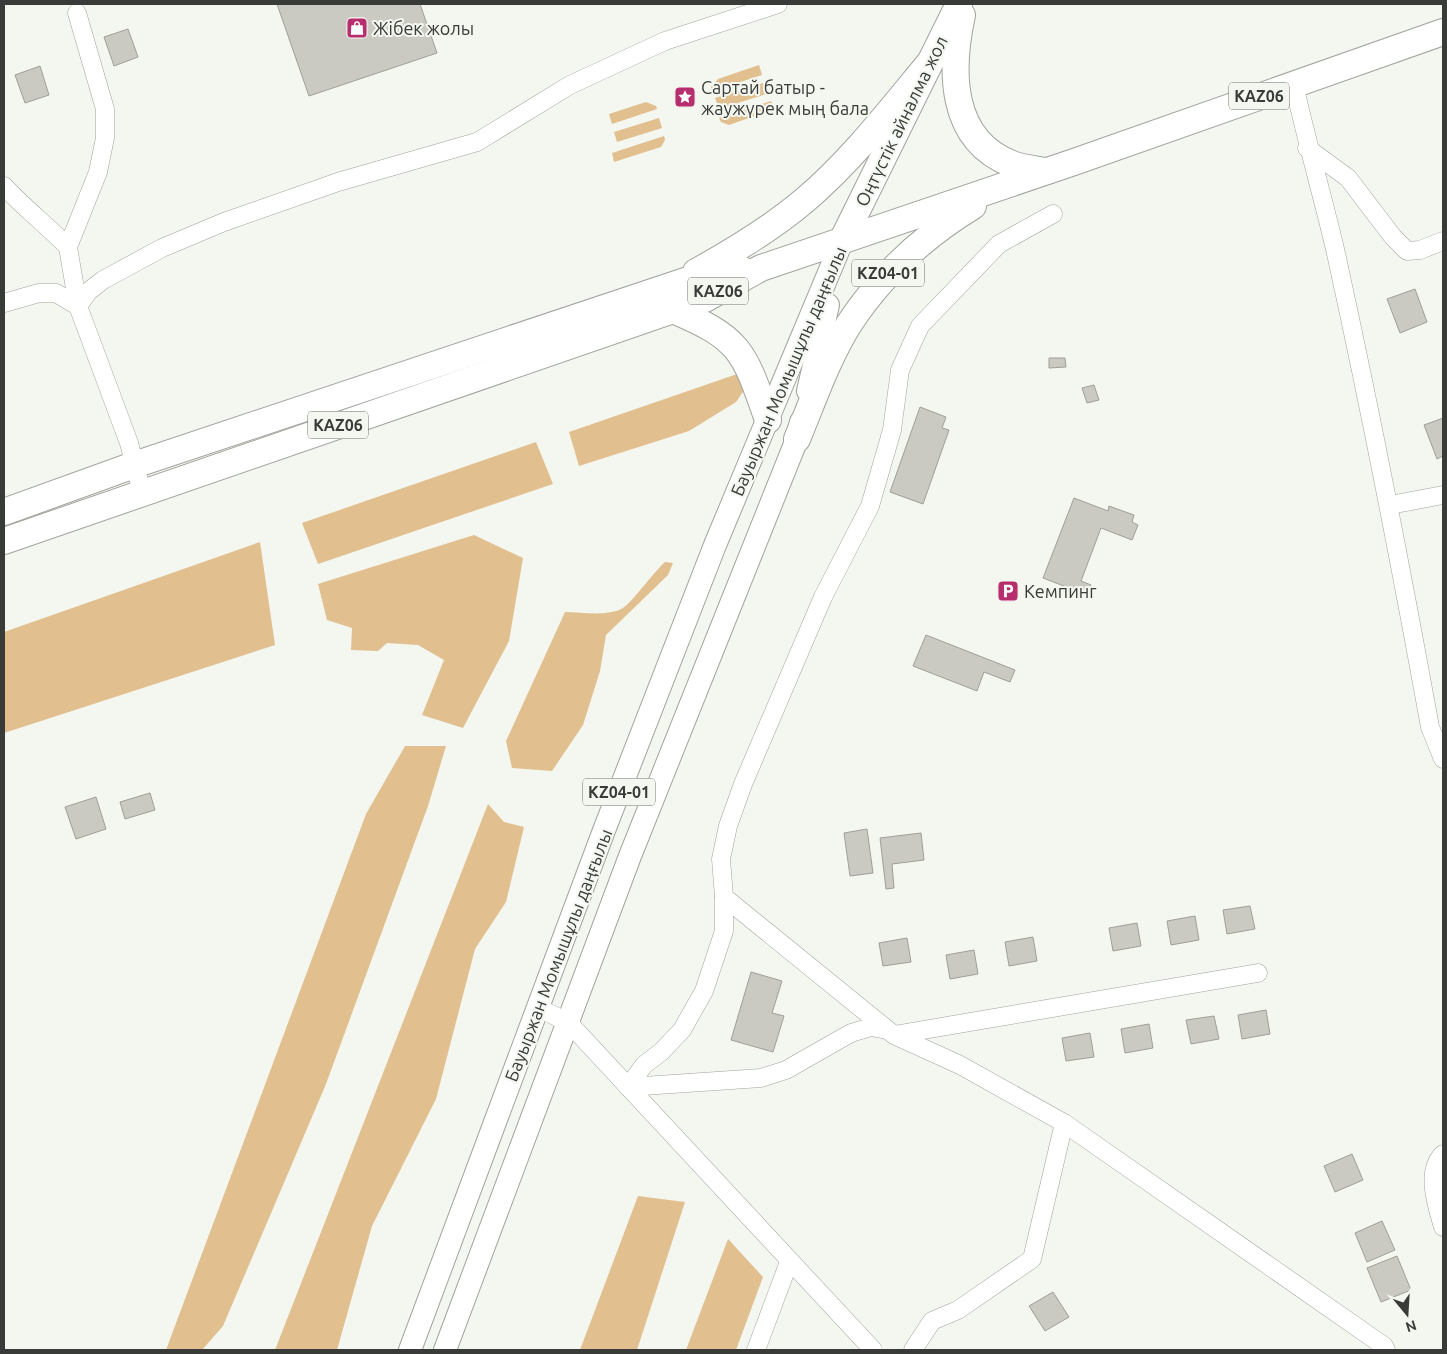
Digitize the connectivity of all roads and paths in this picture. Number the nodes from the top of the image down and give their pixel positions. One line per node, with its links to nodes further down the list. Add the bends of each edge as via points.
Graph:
1 (778, 4): 17 (street, via 665,41 570,85 477,142 338,182 224,222 162,248 103,280)
2 (959, 4): 6 (highway, Оңтүстік айналма жол)
3 (965, 4): 9 (highway, via 955,61 962,118 973,138 992,153 1012,164)
4 (77, 12): 14 (street, via 105,109 105,138 98,172)
5 (1443, 32): 7 (highway, KАZ06)
6 (930, 61): 12 (highway, Оңтүстік айналма жол); 15 (highway, via 866,140 804,201)
7 (1294, 84): 8 (street); 9 (highway, KАZ06)
8 (1307, 148): 13 (street, via 1348,178 1407,251 1420,250); 23 (street, via 1334,247)
9 (1046, 171): 12 (highway, KАZ06); 19 (highway, KZ04-01, via 984,199 947,222 883,278 848,326)
10 (4, 186): 14 (street)
11 (1053, 214): 28 (street, via 999,244 920,326 900,370 892,430 870,506 823,597 728,826 721,859)
12 (843, 239): 15 (highway, KАZ06, via 761,268 698,277); 18 (main road, Бауыржан Момышұлы даңғылы / KZ04-01); 19 (main road, Бауыржан Момышұлы даңғылы / KZ04-01)
13 (1443, 241)
14 (68, 247): 17 (street)
15 (671, 298): 18 (highway, via 716,330 742,354); 20 (highway, KАZ06); 21 (highway, KАZ06)
16 (6, 300): 17 (street, via 56,293)
17 (78, 306): 20 (street, via 129,443)
18 (768, 420): 30 (main road, Бауыржан Момышұлы даңғылы / KZ04-01, via 715,544)
19 (797, 439): 31 (main road, Бауыржан Момышұлы даңғылы / KZ04-01, via 630,856)
20 (134, 465): 21 (street); 24 (highway, KАZ06)
21 (142, 492): 25 (highway, KАZ06)
22 (1443, 495): 23 (street)
23 (1390, 505): 26 (street, via 1430,727)
24 (4, 512)
25 (4, 541)
26 (1440, 740): 27 (street)
27 (1443, 759)
28 (724, 897): 32 (street); 33 (street, via 724,931 704,991 682,1030 644,1065)
29 (1258, 973): 32 (street)
30 (538, 1008): 31 (street); 38 (main road, Бауыржан Момышұлы даңғылы / KZ04-01)
31 (568, 1022): 33 (street); 39 (main road, Бауыржан Момышұлы даңғылы / KZ04-01)
32 (890, 1032): 33 (street, via 871,1027 851,1033 786,1070 761,1078); 34 (street)
33 (628, 1087): 37 (street)
34 (1064, 1122): 42 (street, via 1032,1259 958,1310 932,1321); 43 (street)
35 (1443, 1154): 36 (street, via 1438,1160 1433,1192)
36 (1443, 1227)
37 (789, 1262): 40 (street); 41 (street)
38 (410, 1350)
39 (445, 1350)
40 (756, 1350)
41 (873, 1350)
42 (913, 1350)
43 (1386, 1350)

